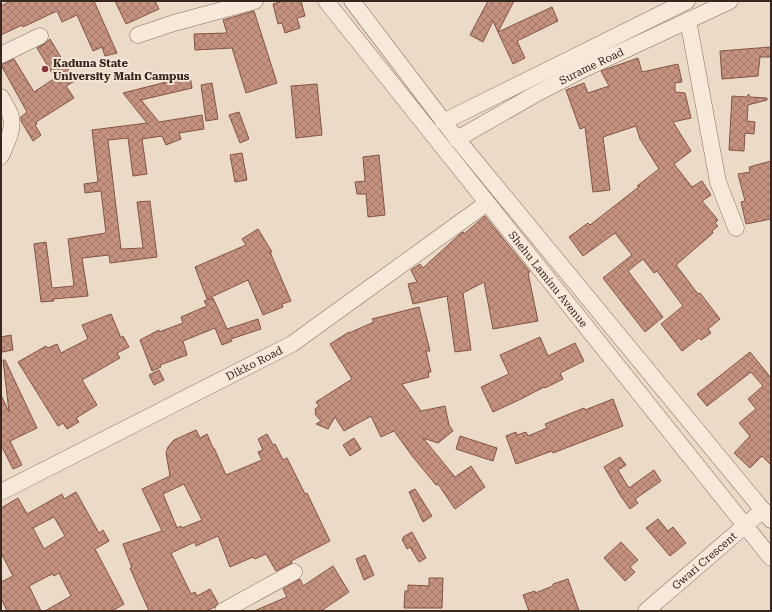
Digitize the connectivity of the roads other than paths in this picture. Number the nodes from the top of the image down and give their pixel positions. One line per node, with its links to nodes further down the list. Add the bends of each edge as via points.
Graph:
1 (255, 1): 7 (street)
2 (326, 1): 14 (street, Shehu Laminu Avenue)
3 (352, 1): 11 (street, Shehu Laminu Avenue)
4 (687, 1): 11 (street, Surame Road)
5 (730, 1): 6 (street, Surame Road)
6 (688, 20): 12 (street, Surame Road, via 584,69); 15 (street, via 718,182)
7 (138, 35)
8 (40, 36): 9 (street)
9 (1, 54)
10 (1, 97): 13 (street, via 11,116 12,124)
11 (444, 122): 12 (street, Shehu Laminu Avenue)
12 (457, 139): 17 (street, Shehu Laminu Avenue)
13 (1, 156)
14 (487, 203): 16 (street, Dikko Road, via 292,344); 18 (street, Shehu Laminu Avenue)
15 (736, 228)
16 (1, 492)
17 (767, 515): 18 (street, Gwari Crescent)
18 (746, 526): 19 (street, Shehu Laminu Avenue); 22 (street, Gwari Crescent)
19 (771, 558)
20 (294, 572): 21 (street)
21 (223, 611)
22 (646, 611)

